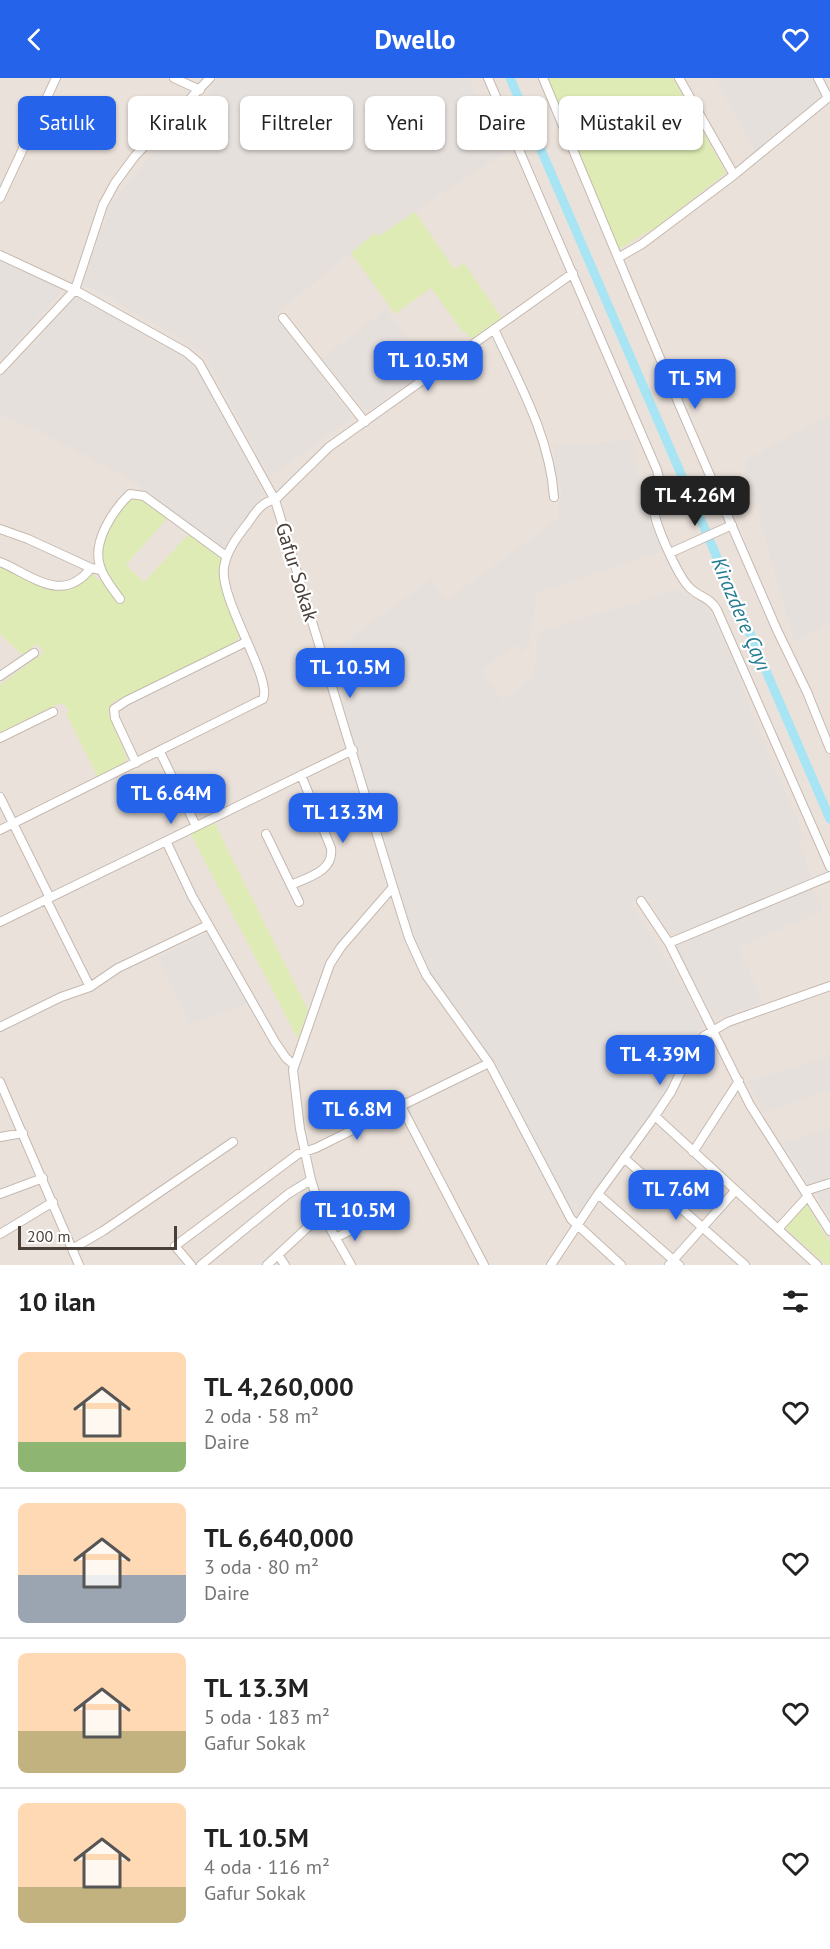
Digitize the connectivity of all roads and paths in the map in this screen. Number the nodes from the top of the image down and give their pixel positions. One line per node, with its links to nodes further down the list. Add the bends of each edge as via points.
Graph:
1 (56, 78): 11 (street)
2 (174, 78): 8 (street)
3 (210, 78): 8 (street)
4 (488, 78): 14 (street)
5 (543, 78): 13 (street)
6 (679, 78): 10 (street)
7 (818, 78): 9 (street)
8 (200, 90): 15 (street, via 135,156 110,191)
9 (829, 97): 10 (street)
10 (734, 175): 13 (street)
11 (0, 198)
12 (0, 255): 15 (street, Gafur Sokak)
13 (618, 258): 22 (street)
14 (573, 273): 17 (street); 24 (street, via 657,470 655,512)
15 (75, 290): 18 (street); 21 (street, Gafur Sokak, via 195,358)
16 (283, 318): 19 (street)
17 (494, 329): 19 (street); 20 (street, via 544,441)
18 (0, 370)
19 (365, 422): 21 (street, via 329,447)
20 (554, 496)
21 (275, 500): 25 (street, via 264,503); 36 (street, Gafur Sokak)
22 (729, 526): 24 (street); 35 (street)
23 (0, 529): 27 (street)
24 (673, 552): 46 (street, via 690,588 711,600 717,610)
25 (226, 556): 28 (street, via 144,496 132,493 103,534 98,554); 30 (street, via 225,585)
26 (0, 562): 27 (street, via 59,587)
27 (91, 568): 28 (street)
28 (101, 570): 29 (street)
29 (120, 599)
30 (246, 642): 37 (street, via 265,687 263,699); 38 (street, via 114,709)
31 (34, 653): 32 (street)
32 (0, 676)
33 (53, 712): 34 (street)
34 (0, 738)
35 (830, 749)
36 (353, 750): 39 (street); 49 (street, Gafur Sokak)
37 (160, 752): 38 (street); 42 (street)
38 (136, 763): 41 (street)
39 (301, 776): 42 (street); 48 (street, via 332,857 329,865)
40 (0, 797): 41 (street)
41 (13, 824): 43 (street); 50 (street)
42 (196, 826): 45 (street)
43 (0, 830)
44 (266, 834): 48 (street)
45 (166, 841): 50 (street); 54 (street)
46 (830, 867)
47 (830, 876): 55 (street)
48 (291, 885): 52 (street)
49 (393, 887): 60 (street, Gafur Sokak, via 426,975); 61 (street, via 330,964)
50 (48, 899): 53 (street); 57 (street)
51 (641, 901): 55 (street)
52 (299, 902)
53 (0, 922)
54 (208, 925): 57 (street, via 118,968); 61 (street, via 281,1052)
55 (669, 943): 59 (street)
56 (830, 986): 59 (street)
57 (90, 987): 58 (street)
58 (0, 1027)
59 (713, 1029): 62 (street); 65 (street, via 693,1050)
60 (489, 1063): 64 (street); 82 (street, Gafur Sokak)
61 (294, 1065): 69 (street)
62 (739, 1081): 70 (street); 76 (street)
63 (0, 1084): 66 (street)
64 (401, 1106): 69 (street); 98 (street)
65 (655, 1116): 70 (street); 71 (street)
66 (23, 1132): 67 (street); 72 (street)
67 (0, 1137)
68 (232, 1142): 88 (street)
69 (305, 1150): 73 (street); 93 (street, via 174,1246)
70 (693, 1152): 75 (street)
71 (624, 1158): 78 (street); 83 (street)
72 (43, 1178): 77 (street); 79 (street)
73 (311, 1179): 80 (street); 94 (street)
74 (830, 1183): 76 (street)
75 (735, 1191): 83 (street); 84 (street)
76 (806, 1193): 84 (street); 85 (street)
77 (0, 1194)
78 (598, 1194): 82 (street); 91 (street)
79 (53, 1202): 86 (street); 88 (street)
80 (322, 1215): 87 (street); 89 (street)
81 (364, 1224): 87 (street)
82 (577, 1226): 90 (street); 100 (street, Gafur Sokak)
83 (703, 1227): 91 (street); 101 (street)
84 (778, 1229): 102 (street)
85 (830, 1231)
86 (0, 1234)
87 (335, 1238): 97 (street)
88 (72, 1249): 92 (street)
89 (278, 1255): 95 (street); 96 (street)
90 (553, 1262): 99 (street)
91 (674, 1263)
92 (79, 1265)
93 (191, 1265)
94 (201, 1265)
95 (267, 1265)
96 (285, 1265)
97 (351, 1265)
98 (484, 1265)
99 (563, 1265)
100 (621, 1265)
101 (745, 1265)
102 (817, 1265)

